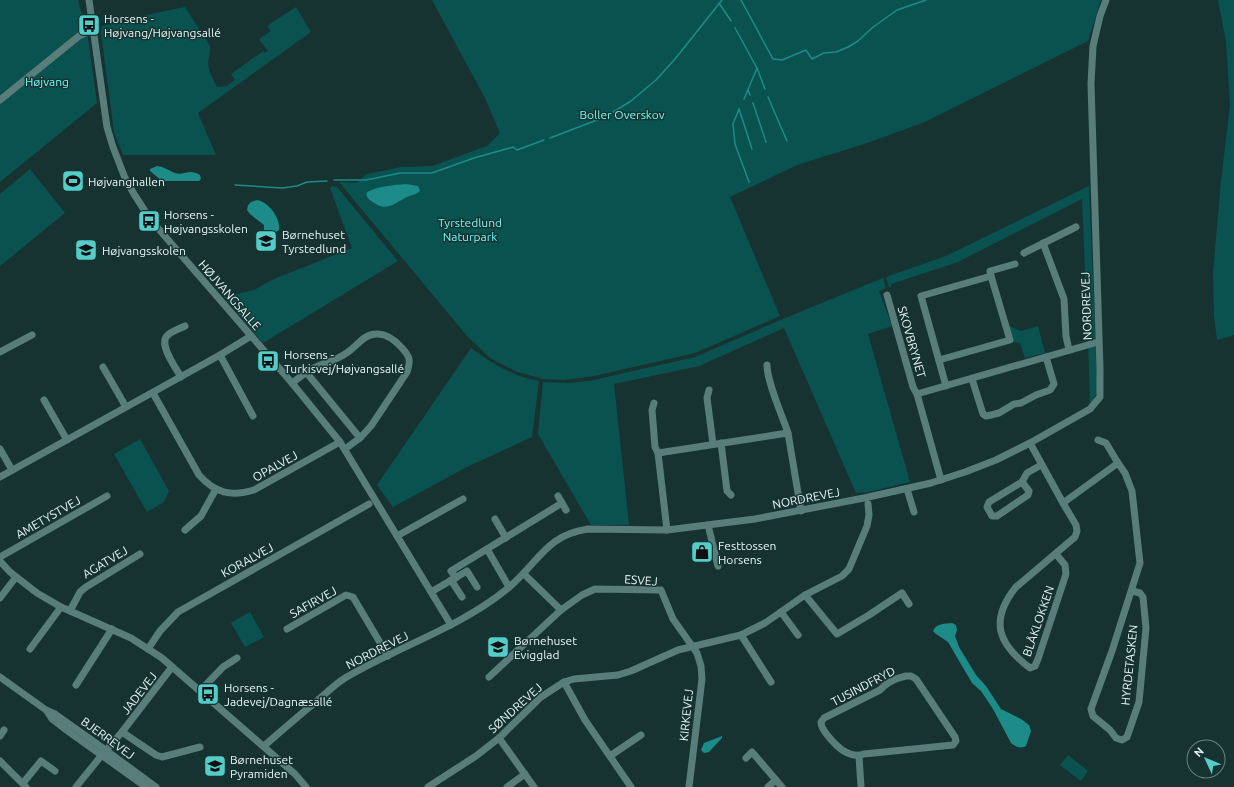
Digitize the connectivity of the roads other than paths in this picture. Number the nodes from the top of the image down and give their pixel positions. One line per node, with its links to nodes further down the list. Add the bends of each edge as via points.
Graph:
1 (90, 0): 3 (street, HØJVANGSALLE)
2 (1106, 0): 14 (street, NORDREVEJ, via 1093,46 1091,84)
3 (92, 29): 4 (street, via 78,36); 13 (street, HØJVANGSALLE, via 107,127 125,178 150,219)
4 (0, 100)
5 (1076, 227): 6 (street)
6 (1043, 243): 7 (street); 15 (street, via 1064,299)
7 (1024, 253)
8 (1015, 264): 9 (street, SKOVBRYNET, via 990,271)
9 (991, 276): 19 (street, SKOVBRYNET, via 921,296); 19 (street, SKOVBRYNET, via 1010,340)
10 (887, 295): 29 (street, SKOVBRYNET)
11 (185, 326): 23 (street, via 164,339 164,346)
12 (32, 334): 16 (street)
13 (251, 336): 17 (street); 25 (street, HØJVANGSALLE)
14 (1098, 342): 15 (street, SKOVBRYNET); 40 (street, NORDREVEJ, via 1100,397 1090,409)
15 (1069, 350): 18 (street, SKOVBRYNET)
16 (0, 352)
17 (220, 355): 23 (street); 33 (street)
18 (1046, 357): 24 (street, SKOVBRYNET); 24 (street, via 1053,387 999,413 986,416 983,414)
19 (939, 360): 26 (street, SKOVBRYNET)
20 (767, 365): 34 (street)
21 (103, 367): 32 (street)
22 (306, 372): 25 (street); 35 (street); 35 (street, via 349,352 365,337 374,334 387,335 405,352 410,364 407,372)
23 (181, 377): 28 (street)
24 (972, 379): 26 (street, SKOVBRYNET)
25 (292, 383): 38 (street, HØJVANGSALLE)
26 (946, 386): 29 (street, SKOVBRYNET)
27 (710, 390): 41 (street, via 708,398)
28 (153, 393): 32 (street); 51 (street, OPALVEJ, via 199,475)
29 (917, 394): 49 (street, SKOVBRYNET)
30 (44, 400): 36 (street)
31 (654, 403): 44 (street, via 652,410 655,448)
32 (126, 407): 36 (street)
33 (253, 416)
34 (788, 433): 39 (street); 62 (street)
35 (360, 438): 43 (street)
36 (67, 440): 47 (street)
37 (1098, 440): 45 (street, HYRDETASKEN, via 1106,443)
38 (340, 442): 43 (street, HØJVANGSALLE); 51 (street, OPALVEJ, via 254,490 230,494)
39 (721, 443): 41 (street); 53 (street, via 727,491)
40 (1030, 443): 46 (street); 49 (street, NORDREVEJ, via 996,460)
41 (713, 444): 44 (street)
42 (0, 449): 47 (street)
43 (345, 449): 68 (street, HØJVANGSALLE)
44 (658, 453): 67 (street)
45 (1118, 463): 58 (street); 81 (street, HYRDETASKEN, via 1132,491 1140,563)
46 (1041, 465): 50 (street, via 1027,473); 58 (street)
47 (12, 470): 48 (street)
48 (0, 477)
49 (941, 480): 52 (street, NORDREVEJ)
50 (1022, 482): 50 (street, via 989,502 987,507 992,516 996,516 1028,495 1029,492)
51 (216, 489): 66 (street, via 201,516)
52 (908, 489): 62 (street, NORDREVEJ); 63 (street)
53 (731, 495)
54 (107, 496): 73 (street, AMETYSTVEJ)
55 (558, 496): 57 (street)
56 (463, 499): 68 (street)
57 (562, 503): 61 (street); 69 (street)
58 (1063, 503): 72 (street, BLÅKLOKKEN, via 1077,531 1075,537)
59 (369, 504): 97 (street, KORALVEJ, via 178,612)
60 (868, 504): 83 (street, SØNDREVEJ, via 867,526 849,569 834,581)
61 (566, 510)
62 (801, 511): 65 (street, NORDREVEJ)
63 (914, 512)
64 (495, 519): 69 (street)
65 (708, 525): 67 (street, NORDREVEJ); 75 (street)
66 (185, 530)
67 (667, 530): 76 (street, NORDREVEJ, via 577,530 556,539)
68 (397, 536): 82 (street, HØJVANGSALLE)
69 (506, 538): 70 (street)
70 (487, 549): 78 (street, via 451,571); 79 (street)
71 (140, 554): 89 (street, AGATVEJ, via 86,587 80,592)
72 (1056, 554): 72 (street, BLÅKLOKKEN, via 1065,565 1066,574 1038,659 1030,668 1012,653 1004,641 1000,631 1001,616 1009,596 1016,587)
73 (0, 557)
74 (0, 561): 77 (street)
75 (718, 566)
76 (524, 574): 79 (street, NORDREVEJ); 88 (street)
77 (16, 577): 84 (street); 87 (street)
78 (453, 579): 80 (street, via 467,571); 82 (street); 85 (street)
79 (509, 587): 91 (street, NORDREVEJ)
80 (477, 588)
81 (1132, 591): 81 (street, HYRDETASKEN, via 1091,709 1093,716 1116,738 1122,740 1127,737 1138,702 1145,646 1143,597 1140,593)
82 (431, 592): 91 (street, HØJVANGSALLE)
83 (804, 595): 86 (street, via 836,634 902,593); 90 (street, SØNDREVEJ)
84 (0, 598)
85 (462, 598)
86 (910, 604)
87 (61, 607): 89 (street); 98 (street)
88 (561, 610): 96 (street, ESVEJ, via 582,594 595,589 661,590 673,619); 103 (street, ESVEJ)
89 (70, 611): 92 (street)
90 (781, 612): 94 (street, SØNDREVEJ); 95 (street)
91 (451, 625): 99 (street, NORDREVEJ)
92 (112, 629): 97 (street); 106 (street)
93 (287, 629): 99 (street, SAFIRVEJ, via 346,595 353,597)
94 (742, 635): 96 (street, SØNDREVEJ); 105 (street)
95 (798, 635)
96 (694, 647): 104 (street, SØNDREVEJ, via 678,650 631,672); 130 (street, KIRKEVEJ, via 698,653 702,679)
97 (148, 648): 101 (street)
98 (30, 649)
99 (388, 656): 111 (street, NORDREVEJ, via 344,679)
100 (237, 658): 107 (street, via 223,667)
101 (172, 667): 107 (street); 108 (street, JADEVEJ)
102 (0, 677): 113 (street, BJERREVEJ, via 46,710 52,719)
103 (489, 677)
104 (564, 682): 110 (street, SØNDREVEJ, via 541,697); 114 (street, via 584,720)
105 (771, 682)
106 (76, 685)
107 (200, 691): 111 (street)
108 (122, 732): 112 (street, JADEVEJ, via 162,757); 113 (street, JADEVEJ)
109 (641, 735): 114 (street)
110 (499, 738): 119 (street); 126 (street, SØNDREVEJ)
111 (264, 746): 125 (street)
112 (200, 747)
113 (103, 753): 122 (street, JADEVEJ); 123 (street, BJERREVEJ); 124 (street, BJERREVEJ)
114 (610, 756): 129 (street)
115 (859, 756): 115 (street, TUSINDFRYD, via 951,746 956,739 916,679 906,676 895,679 880,690 822,720 822,728 837,746); 133 (street)
116 (746, 758): 120 (street, via 752,752)
117 (0, 761): 121 (street)
118 (55, 771): 121 (street, via 41,762)
119 (525, 774): 127 (street); 128 (street)
120 (776, 780): 131 (street); 132 (street)
121 (25, 785)
122 (76, 787)
123 (146, 787)
124 (156, 787)
125 (306, 787)
126 (428, 787)
127 (507, 787)
128 (534, 787)
129 (631, 787)
130 (689, 787)
131 (768, 787)
132 (782, 787)
133 (861, 787)

